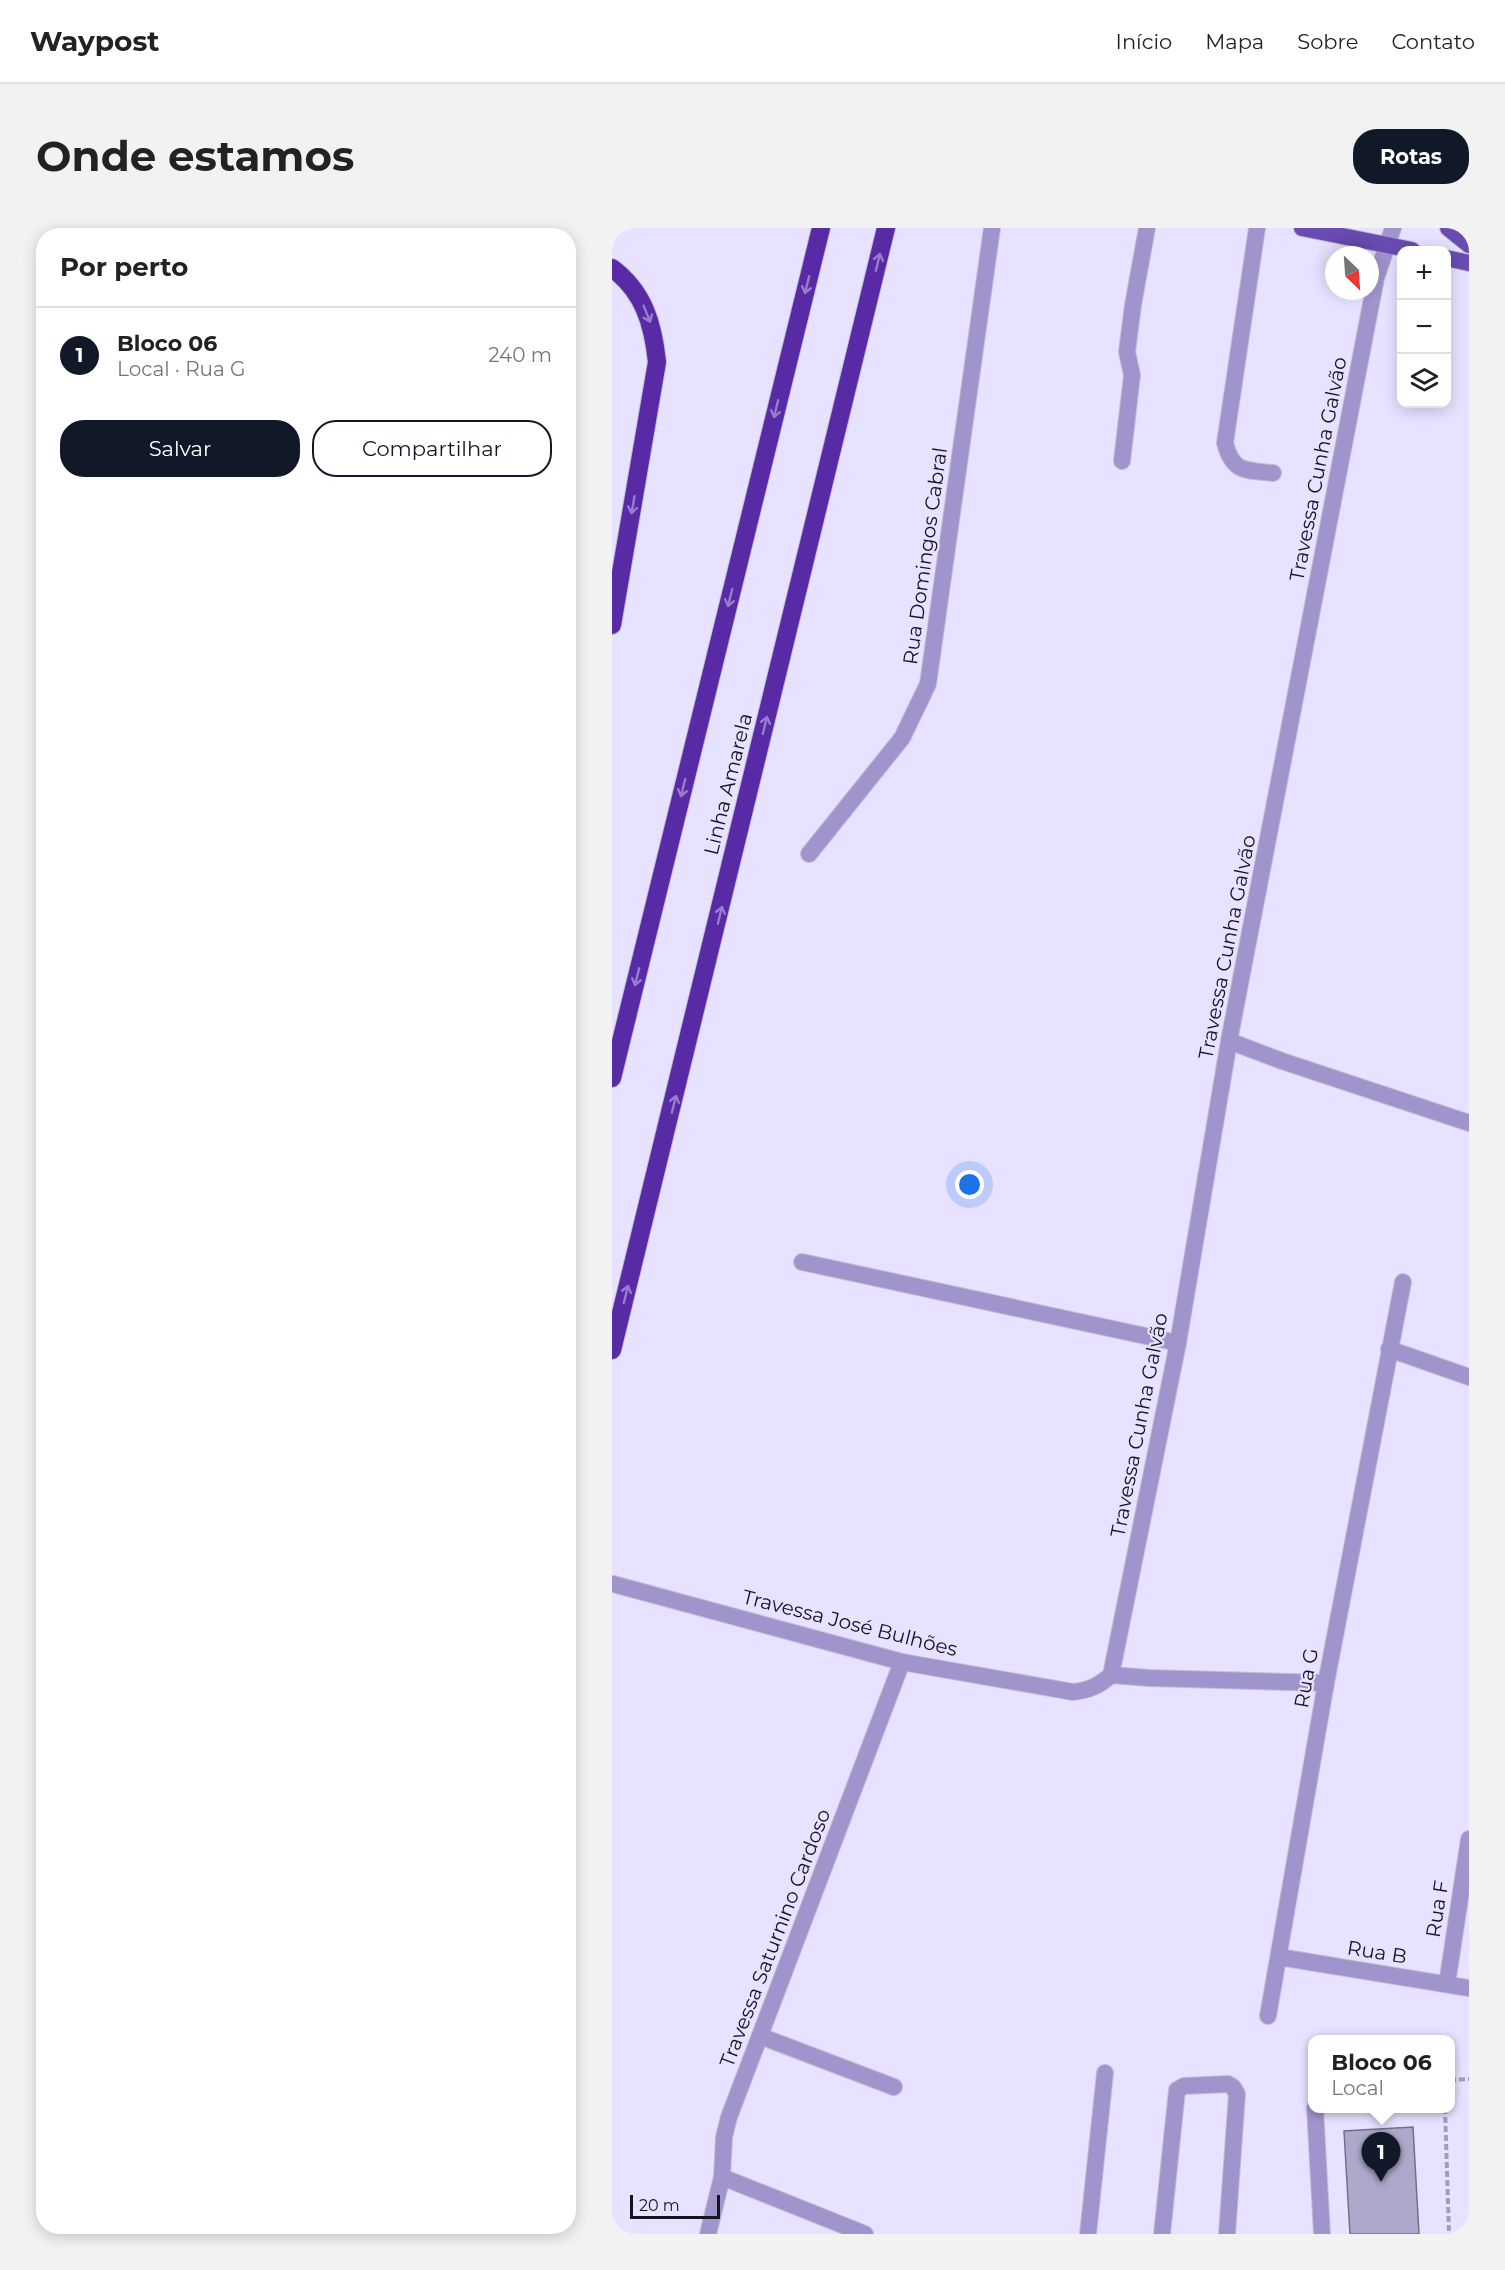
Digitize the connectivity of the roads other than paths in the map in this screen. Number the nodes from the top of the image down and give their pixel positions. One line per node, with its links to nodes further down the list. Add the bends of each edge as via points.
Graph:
1 (821, 228): 20 (highway, one-way to 20)
2 (886, 228): 26 (highway, Linha Amarela, one-way to 2)
3 (992, 228): 18 (street, Rua Domingos Cabral, via 928,684 902,738)
4 (1147, 228): 15 (street, via 1127,352 1132,375)
5 (1257, 228): 16 (street, via 1225,443 1230,460 1242,470)
6 (1302, 228): 9 (main road)
7 (1393, 228): 9 (street, Travessa Cunha Galvão)
8 (1448, 228): 10 (main road)
9 (1387, 245): 11 (main road); 19 (street, Travessa Cunha Galvão, via 1376,278)
10 (1469, 245)
11 (1397, 247)
12 (1451, 259): 13 (main road)
13 (1469, 263)
14 (612, 268): 17 (highway, one-way to 17, via 641,299 653,330 657,362)
15 (1122, 461)
16 (1273, 473)
17 (612, 625)
18 (809, 854)
19 (1229, 1041): 21 (street); 24 (street, Travessa Cunha Galvão)
20 (612, 1078)
21 (1469, 1123)
22 (802, 1262): 24 (street)
23 (1403, 1282): 25 (street, Rua G)
24 (1178, 1343): 30 (street, Travessa Cunha Galvão)
25 (1389, 1349): 27 (street); 31 (street, Rua G)
26 (612, 1350)
27 (1469, 1377)
28 (613, 1584): 29 (street, Travessa José Bulhões)
29 (902, 1662): 30 (street, Travessa José Bulhões, via 1073,1692 1102,1684); 37 (street, Travessa Saturnino Cardoso)
30 (1111, 1675): 31 (street)
31 (1326, 1683): 33 (street, Rua G)
32 (1469, 1839): 34 (street, Rua F)
33 (1279, 1957): 34 (street, Rua B); 36 (street, Rua G)
34 (1447, 1984): 35 (street, Rua B)
35 (1469, 1988)
36 (1268, 2016)
37 (760, 2036): 39 (street); 41 (street, Travessa Saturnino Cardoso, via 724,2137)
38 (1105, 2073): 44 (street)
39 (894, 2087)
40 (1316, 2113): 47 (street)
41 (722, 2177): 42 (street, Travessa Saturnino Cardoso); 43 (street)
42 (708, 2234)
43 (865, 2234)
44 (1088, 2234)
45 (1162, 2234): 46 (street, via 1177,2090 1184,2086 1228,2084 1237,2094)
46 (1227, 2234)
47 (1322, 2234)

